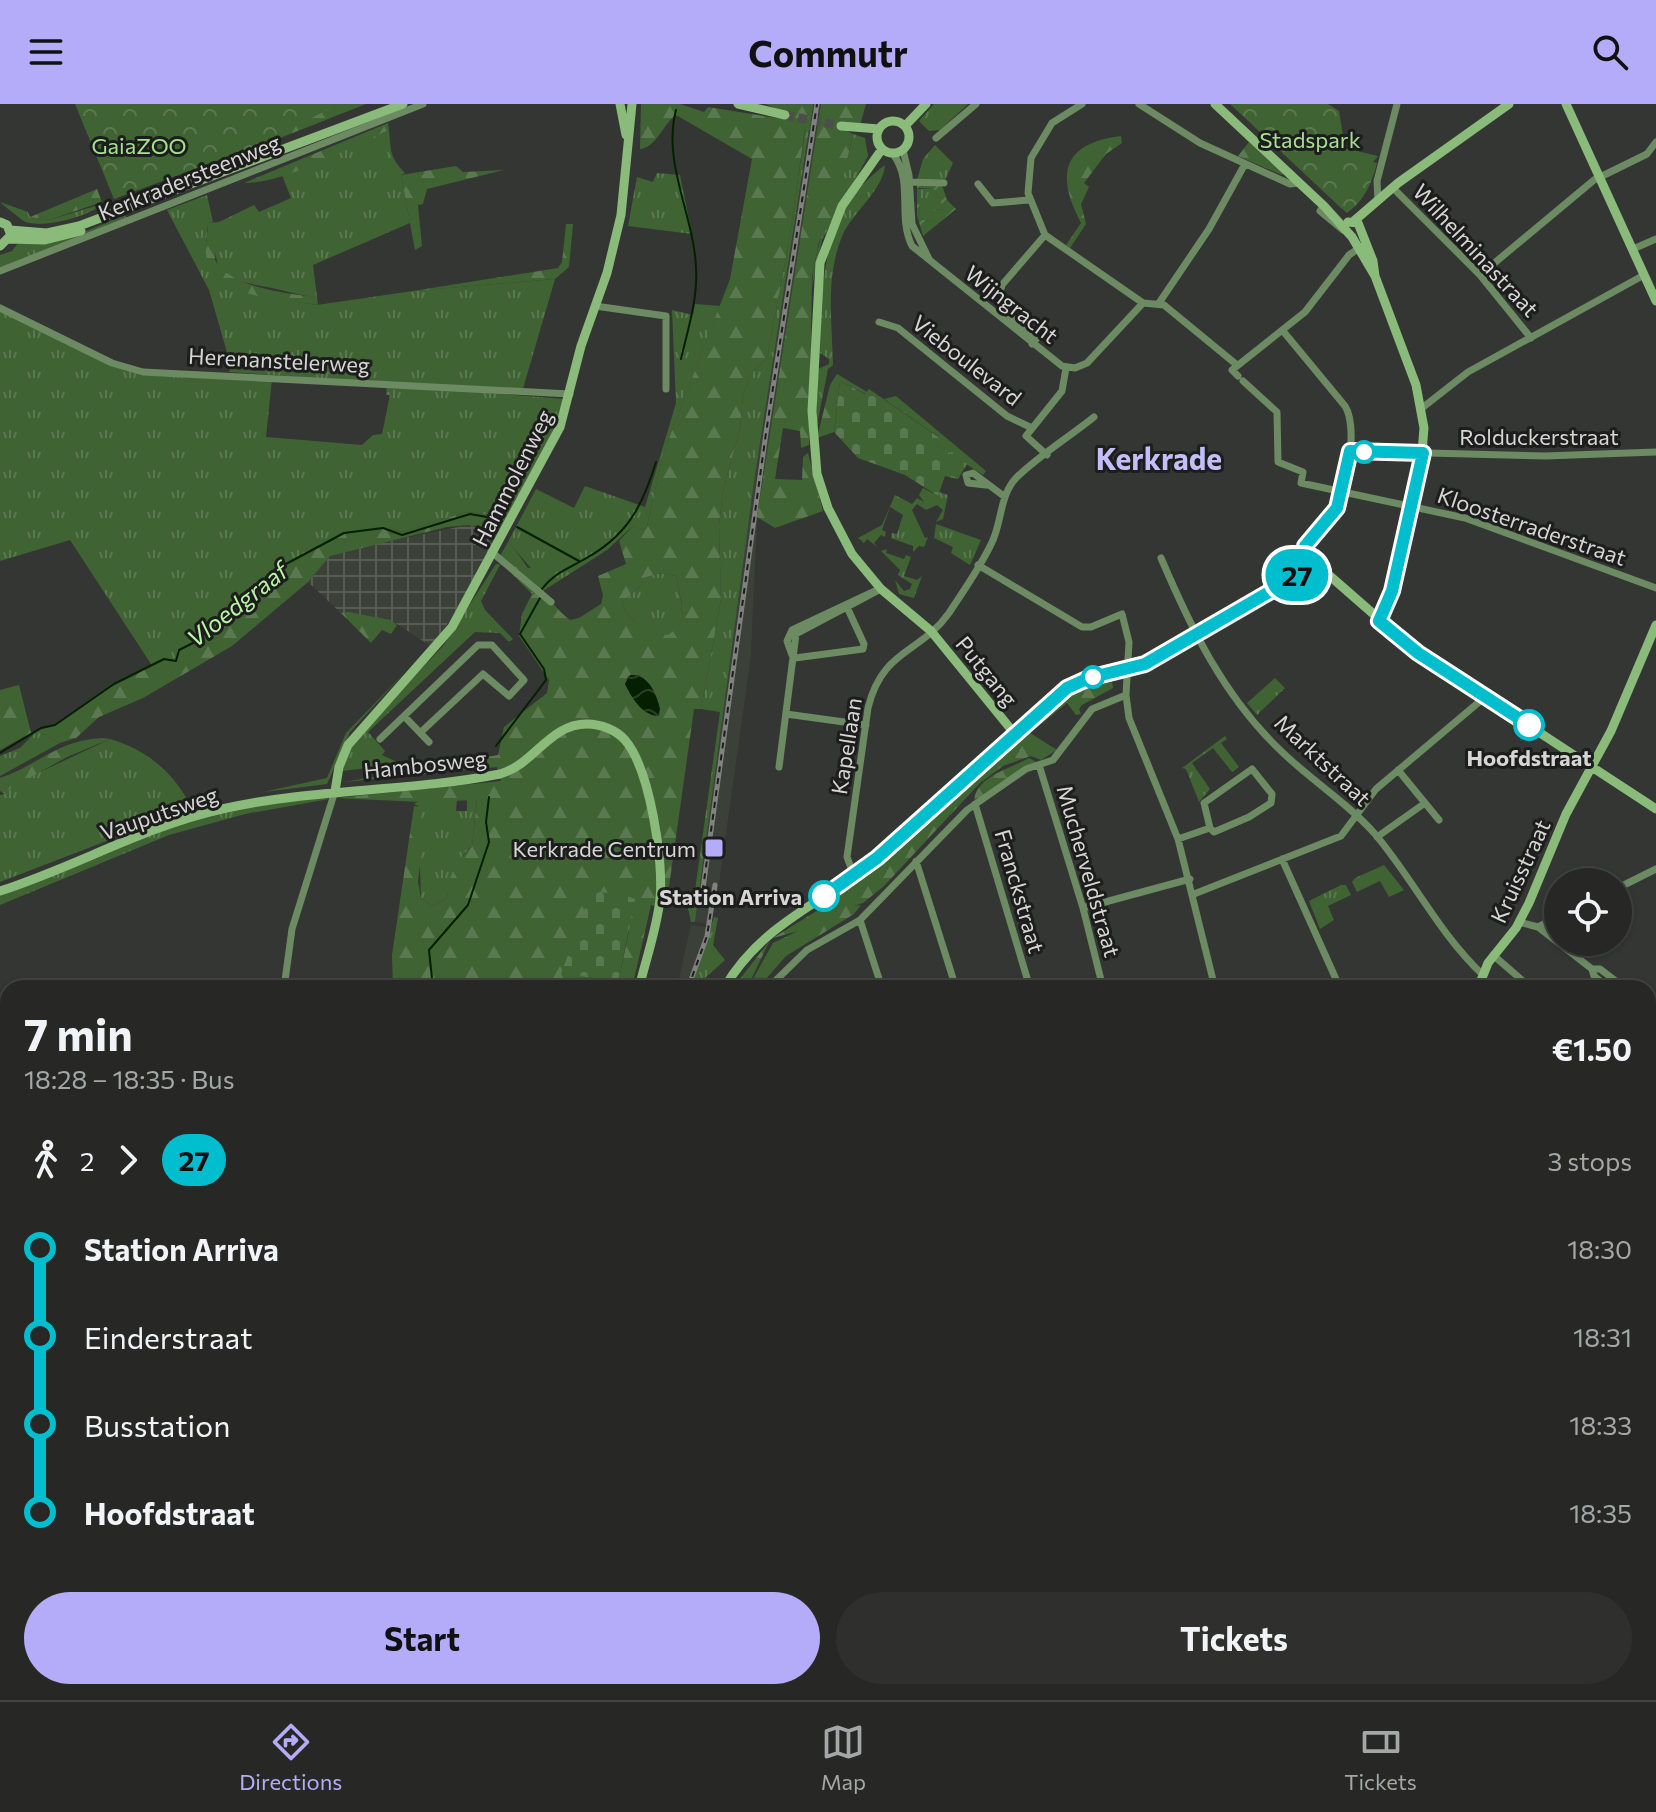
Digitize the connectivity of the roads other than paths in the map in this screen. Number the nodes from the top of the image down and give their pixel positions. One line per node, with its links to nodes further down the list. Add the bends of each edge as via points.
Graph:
1 (403, 104): 14 (main road, Kerkradersteenweg)
2 (423, 104): 14 (street, Kerkradersteenweg)
3 (620, 104): 19 (main road, Hammolenweg)
4 (632, 104): 19 (main road, Hammolenweg)
5 (738, 104): 15 (main road)
6 (926, 104): 17 (main road)
7 (976, 104): 20 (street)
8 (1082, 104): 31 (street, via 1052,123 1035,145)
9 (1139, 104): 24 (street)
10 (1215, 104): 28 (main road)
11 (1397, 104): 32 (street, via 1377,181)
12 (1509, 104): 30 (main road)
13 (1566, 104): 25 (main road)
14 (389, 108): 35 (main road, Kerkradersteenweg, via 71,235); 41 (street, Kerkradersteenweg)
15 (785, 115)
16 (841, 126): 18 (main road)
17 (905, 126): 18 (main road, via 891,121); 23 (main road, via 909,139)
18 (878, 134): 22 (main road)
19 (626, 138): 47 (main road, Hammolenweg, via 621,215)
20 (936, 138)
21 (1655, 148): 25 (street)
22 (882, 149): 23 (main road); 73 (main road, Putgang, via 842,206 820,263 812,411 815,462 828,508 852,554)
23 (898, 152): 26 (street, Wijngracht)
24 (1245, 164): 28 (street); 46 (street)
25 (1601, 176): 40 (main road); 42 (street)
26 (907, 182): 27 (street); 52 (street, Wijngracht, via 912,224 933,264)
27 (944, 183)
28 (1299, 183): 34 (main road)
29 (978, 184): 31 (street, via 993,203)
30 (1393, 188): 32 (main road); 42 (street, Wilhelminastraat)
31 (1029, 200): 36 (street)
32 (1378, 201): 34 (main road)
33 (0, 222): 35 (main road)
34 (1352, 228): 39 (main road)
35 (10, 235): 38 (main road)
36 (1045, 235): 45 (street); 52 (street, via 999,295 1004,310 1037,338)
37 (1656, 239): 40 (street)
38 (0, 246)
39 (1362, 246): 50 (street); 57 (main road)
40 (1633, 249): 43 (main road)
41 (0, 271)
42 (1480, 275): 51 (street, Wilhelminastraat)
43 (1644, 275): 44 (main road); 51 (street)
44 (1656, 301)
45 (1143, 303): 46 (street); 54 (street, via 1087,363)
46 (1159, 303): 53 (street)
47 (595, 306): 55 (street, via 666,316); 56 (main road, Hammolenweg)
48 (0, 308): 56 (street, Herenanstelerweg, via 112,363 143,372)
49 (879, 322): 59 (street, Vieboulevard, via 898,328 1007,416)
50 (1283, 331): 53 (street); 60 (street, via 1349,412)
51 (1531, 338): 57 (street, via 1468,372)
52 (1032, 344): 54 (street, Wijngracht)
53 (1234, 367): 65 (street, Kloosterraderstraat, via 1277,412 1278,462 1303,472 1301,483)
54 (1068, 368): 59 (street, Vieboulevard, via 1062,391)
55 (666, 389)
56 (570, 394): 68 (main road, Hammolenweg, via 560,427)
57 (1422, 408): 62 (main road)
58 (1094, 417): 63 (street)
59 (1032, 428): 63 (street, Vieboulevard, via 1026,436)
60 (1350, 451): 62 (street, Rolduckerstraat); 65 (street)
61 (1656, 452): 62 (street, Rolduckerstraat)
62 (1423, 453): 67 (main road)
63 (1047, 455): 66 (street, via 1017,478)
64 (986, 485): 66 (street)
65 (1342, 490): 67 (street, Kloosterraderstraat); 71 (street, via 1336,510 1306,545 1305,554)
66 (1005, 497): 70 (street, Kapellaan, via 994,537)
67 (1412, 505): 72 (street, Kloosterraderstraat, via 1485,524); 76 (main road, via 1392,591)
68 (494, 554): 74 (street); 95 (main road, Hammolenweg, via 452,627 348,745)
69 (1161, 558): 79 (street, Marktstraat)
70 (978, 565): 78 (street, Kapellaan); 81 (street, via 1082,627 1122,614)
71 (1314, 566): 76 (main road); 79 (main road)
72 (1656, 588)
73 (881, 589): 75 (street); 78 (main road, Putgang)
74 (551, 602)
75 (847, 606): 80 (street, via 796,634); 80 (street, via 864,644 861,651)
76 (1379, 621): 83 (main road)
77 (1656, 625): 93 (main road, Kruisstraat)
78 (931, 631): 86 (street, Kapellaan, via 882,673); 88 (main road, Putgang)
79 (1195, 635): 81 (main road); 99 (street, Marktstraat, via 1269,739)
80 (795, 658): 84 (street)
81 (1128, 670): 82 (street); 88 (main road, via 1077,682)
82 (1126, 695): 91 (street, via 1092,709 1053,760); 103 (street, via 1129,718)
83 (1485, 697): 93 (main road); 94 (street)
84 (786, 714): 86 (street); 92 (street)
85 (404, 716): 87 (street); 87 (street, via 478,645 492,645 524,680 509,696 483,674); 89 (street)
86 (866, 725): 107 (street, Kapellaan, via 847,857)
87 (421, 732): 90 (street)
88 (1014, 733): 107 (main road)
89 (380, 739)
90 (429, 742)
91 (1039, 765): 97 (street); 112 (street, Mucherveldstraat)
92 (779, 767)
93 (1592, 767): 98 (main road); 114 (main road, Kruisstraat)
94 (1398, 770): 96 (street); 99 (street)
95 (335, 791): 110 (main road, Vauputsweg, via 198,814); 120 (street, via 292,929); 121 (main road, Hambosweg, via 500,774 522,765 564,728 589,724 617,733 632,750 645,786 660,867 659,903)
96 (1425, 803): 100 (street); 102 (street)
97 (975, 804): 105 (street); 126 (street, Franckstraat)
98 (1656, 808)
99 (1357, 816): 102 (street, Marktstraat); 104 (street, via 1341,836)
100 (1439, 820)
101 (1210, 828): 101 (street, via 1214,832 1271,803 1272,794 1252,769 1204,803); 103 (street)
102 (1377, 837): 119 (street, Marktstraat)
103 (1178, 839): 108 (street)
104 (1282, 859): 111 (street); 129 (street)
105 (916, 861): 113 (street); 125 (street)
106 (1656, 869): 109 (street)
107 (854, 876): 122 (main road, via 765,935)
108 (1190, 879): 111 (street); 112 (street)
109 (1632, 881)
110 (0, 891)
111 (1194, 894): 128 (street)
112 (1083, 908): 127 (street, Mucherveldstraat)
113 (860, 920): 123 (street, via 807,950); 124 (street)
114 (1519, 922): 116 (street); 117 (main road, Kruisstraat)
115 (1544, 924): 116 (street)
116 (1538, 927): 118 (street)
117 (1493, 955): 119 (main road, Kruisstraat); 131 (street)
118 (1592, 969): 132 (street); 133 (street)
119 (1483, 975): 130 (main road, Kruisstraat)
120 (285, 980)
121 (641, 980)
122 (729, 980)
123 (776, 980)
124 (879, 980)
125 (953, 980)
126 (1028, 980)
127 (1101, 980)
128 (1211, 980)
129 (1336, 980)
130 (1481, 980)
131 (1522, 980)
132 (1599, 980)
133 (1614, 980)
134 (1457, 1700): 135 (street)
135 (1472, 1700)

